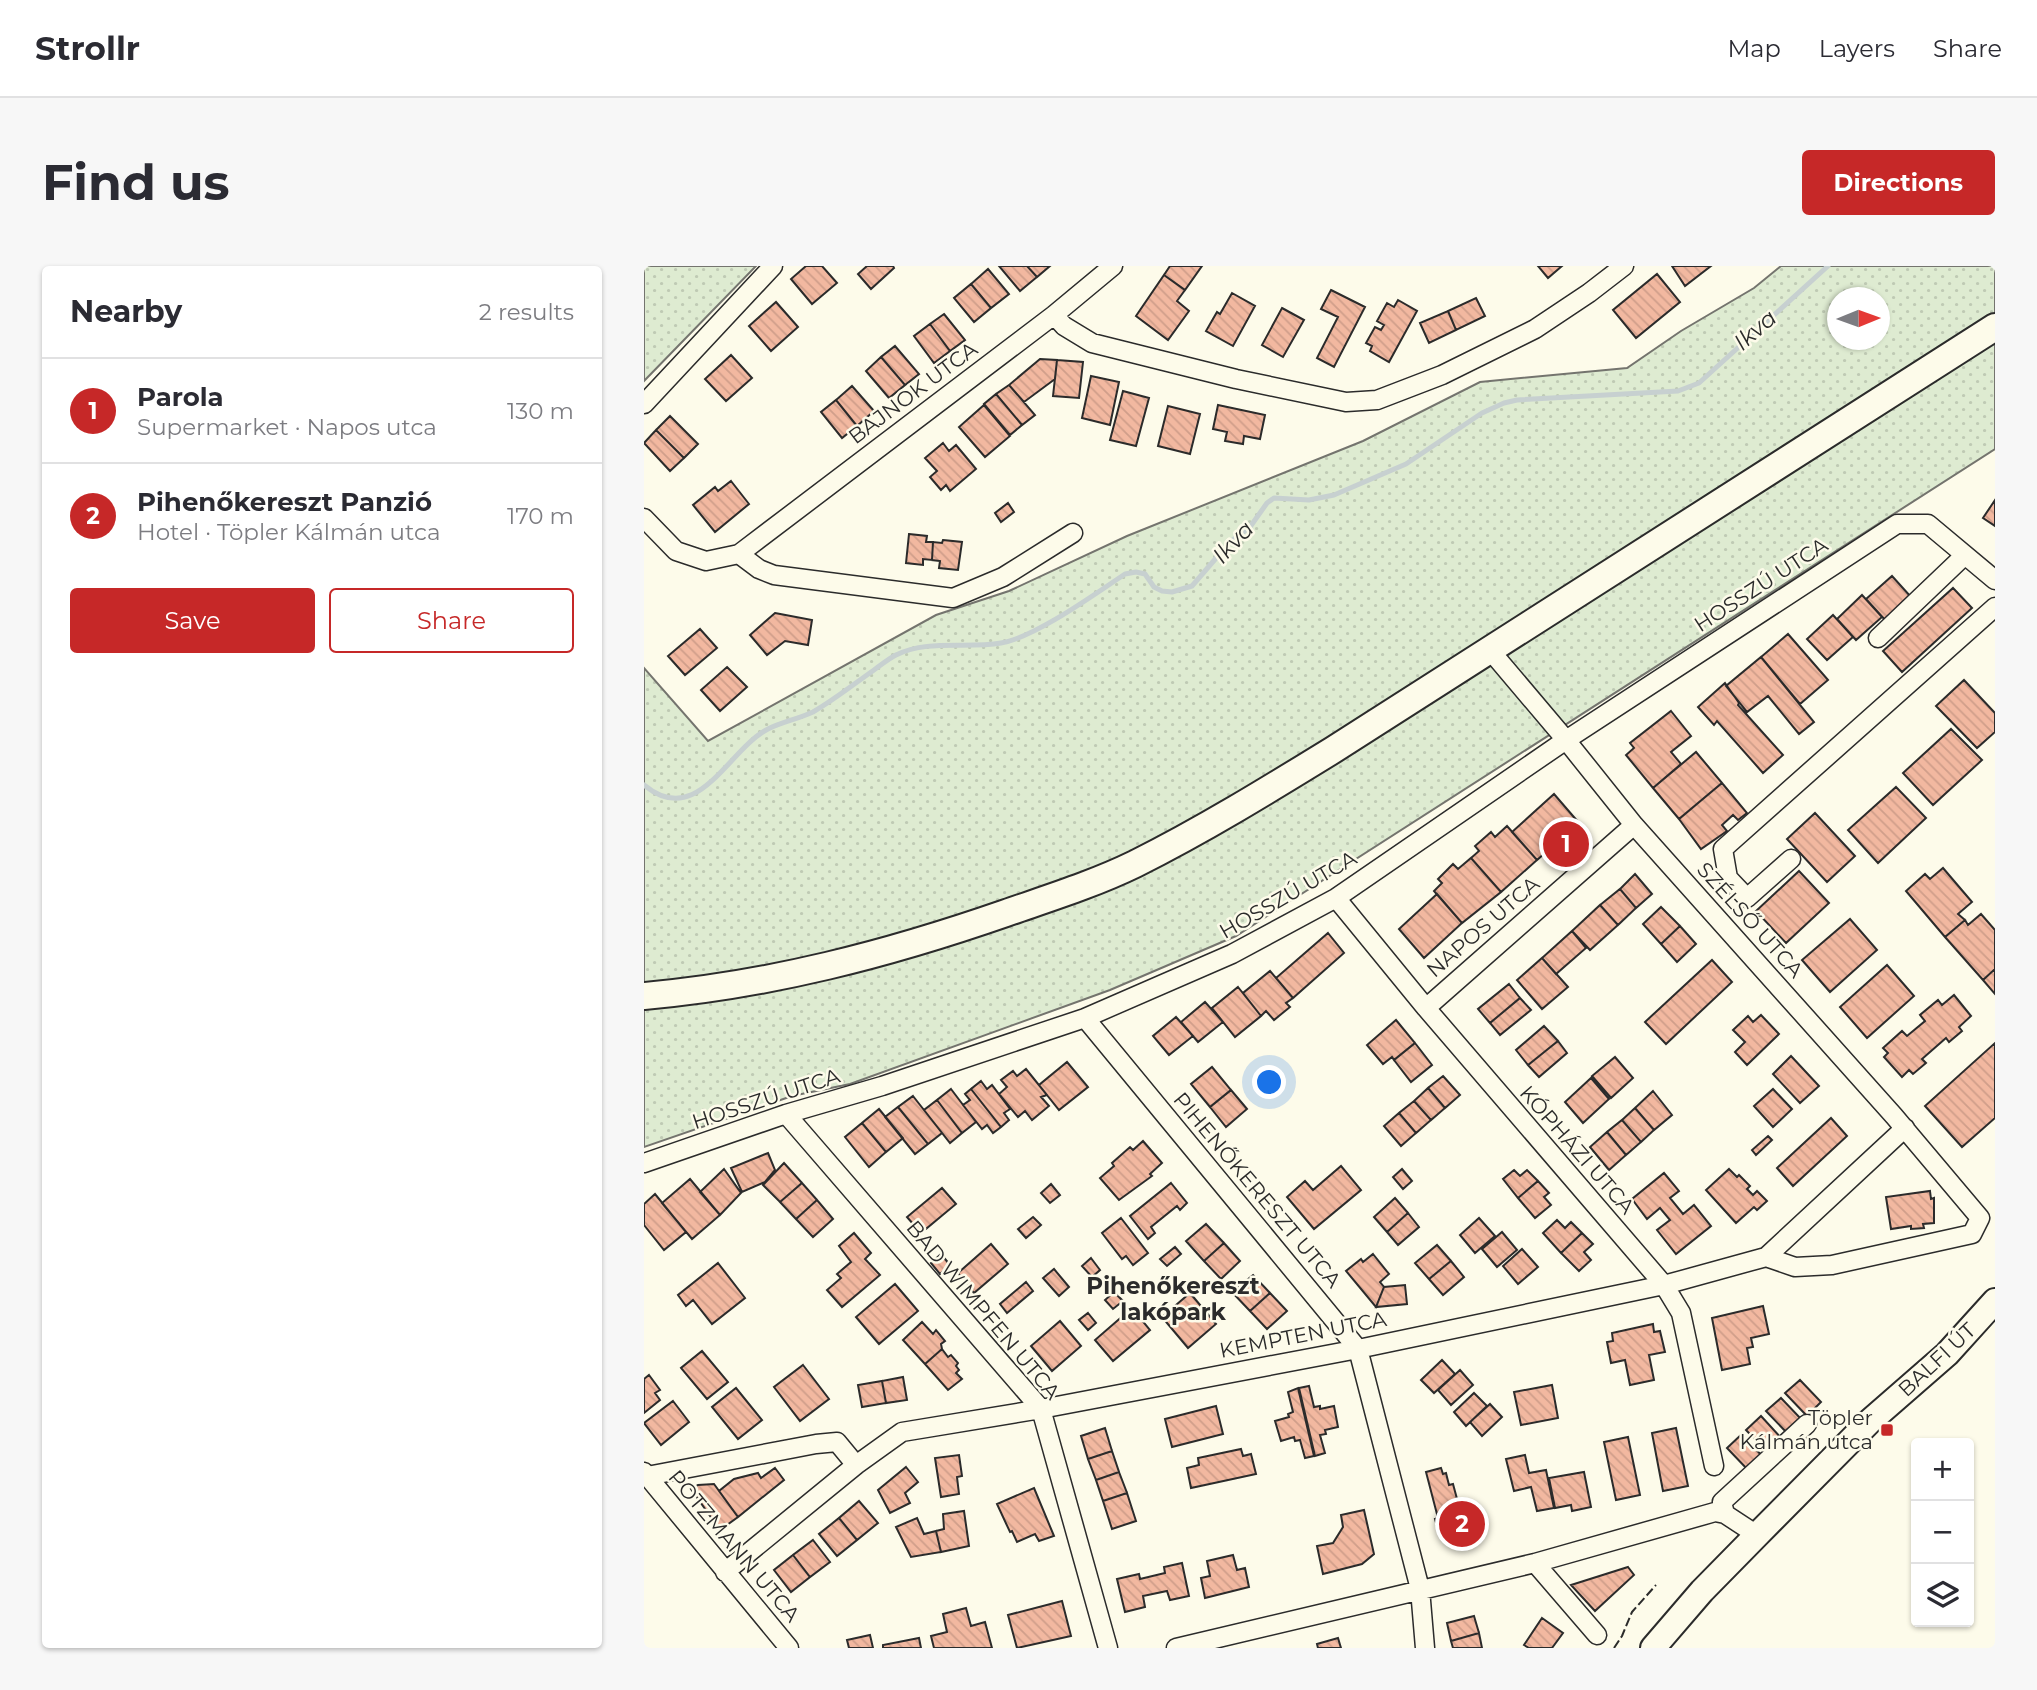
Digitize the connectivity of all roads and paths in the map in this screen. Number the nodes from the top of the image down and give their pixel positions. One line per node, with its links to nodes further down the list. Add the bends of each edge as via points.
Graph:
1 (773, 266): 6 (street)
2 (1113, 266): 4 (street, BAJNOK UTCA)
3 (1624, 266): 4 (street, via 1535,329 1442,375 1377,400 1346,402 1092,343)
4 (1054, 315): 9 (street, BAJNOK UTCA)
5 (1995, 327): 14 (main road)
6 (644, 404)
7 (644, 518): 9 (street, BAJNOK UTCA, via 676,551 706,561)
8 (1073, 533): 9 (street, via 1003,577 953,598 774,575)
9 (739, 554)
10 (1965, 555): 11 (street); 13 (street); 15 (street, HOSSZÚ UTCA, via 1928,524 1897,524)
11 (1995, 580)
12 (1995, 607): 17 (street, SZÉLSŐ UTCA, via 1723,849 1728,878 1746,898)
13 (1878, 638)
14 (1489, 649): 15 (street, SZÉLSŐ UTCA); 19 (main road, via 1229,814 1132,865 1020,908 872,956 740,984)
15 (1566, 740): 16 (street, SZÉLSŐ UTCA); 18 (street, HOSSZÚ UTCA)
16 (1634, 825): 20 (street, NAPOS UTCA); 23 (street, SZÉLSŐ UTCA)
17 (1791, 859)
18 (1336, 898): 20 (street, KÓPHÁZI UTCA); 21 (street, HOSSZÚ UTCA, via 1232,954)
19 (644, 996)
20 (1426, 1008): 26 (street, KÓPHÁZI UTCA)
21 (1085, 1018): 22 (street, HOSSZÚ UTCA); 28 (street, PIHENŐKERESZT UTCA)
22 (786, 1114): 24 (street, HOSSZÚ UTCA); 29 (street, BAD WIMPFEN UTCA)
23 (1905, 1128): 25 (street, KEMPTEN UTCA); 25 (street, SZÉLSŐ UTCA, via 1980,1218 1972,1234 1832,1265 1795,1266)
24 (644, 1163)
25 (1766, 1257): 26 (street, KEMPTEN UTCA)
26 (1664, 1285): 28 (street, KEMPTEN UTCA); 32 (street, KÓPHÁZI UTCA, via 1681,1313)
27 (1995, 1301): 35 (main road, BALFI ÚT, via 1947,1354 1869,1422)
28 (1358, 1349): 29 (street, KEMPTEN UTCA); 38 (street, PIHENŐKERESZT UTCA)
29 (1041, 1409): 31 (street, KEMPTEN UTCA, via 902,1432); 41 (street, BAD WIMPFEN UTCA)
30 (1807, 1424): 34 (street)
31 (856, 1465): 33 (street, via 836,1442); 37 (street, KEMPTEN UTCA)
32 (1714, 1466)
33 (645, 1474): 37 (street, POTZMANN UTCA)
34 (1724, 1508): 35 (street); 36 (street)
35 (1757, 1535): 44 (main road, BALFI ÚT)
36 (1535, 1563): 38 (street); 39 (street)
37 (725, 1572): 40 (street, POTZMANN UTCA)
38 (1420, 1589): 42 (street); 43 (street, PIHENŐKERESZT UTCA)
39 (1597, 1635)
40 (789, 1648)
41 (1108, 1648)
42 (1176, 1648)
43 (1425, 1648)
44 (1653, 1648)

